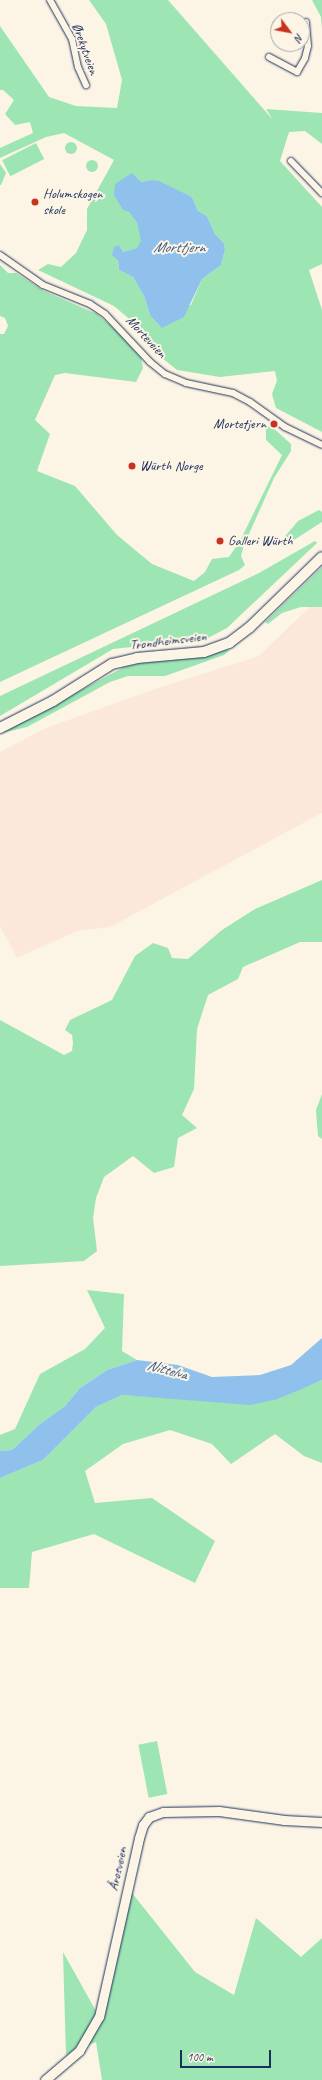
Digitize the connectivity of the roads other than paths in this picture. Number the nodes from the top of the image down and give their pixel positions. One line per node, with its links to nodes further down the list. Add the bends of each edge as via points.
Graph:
1 (50, 0): 4 (street, Ørekytveien, via 72,39 78,67)
2 (306, 52): 3 (street, via 297,72)
3 (269, 57)
4 (86, 85)
5 (291, 160): 6 (street)
6 (322, 193)
7 (0, 254): 8 (street, Morteveien, via 43,285 90,304 105,314 150,362 170,376 237,394 284,427)
8 (322, 445)
9 (322, 557): 10 (main road, Trondheimsveien, via 250,627 229,642 204,652 137,658 112,664 53,701)
10 (0, 728)
11 (322, 1822): 12 (main road, Årosveien, via 284,1820 219,1811 163,1812 148,1818 139,1838 100,2017 79,2051)
12 (45, 2080)

